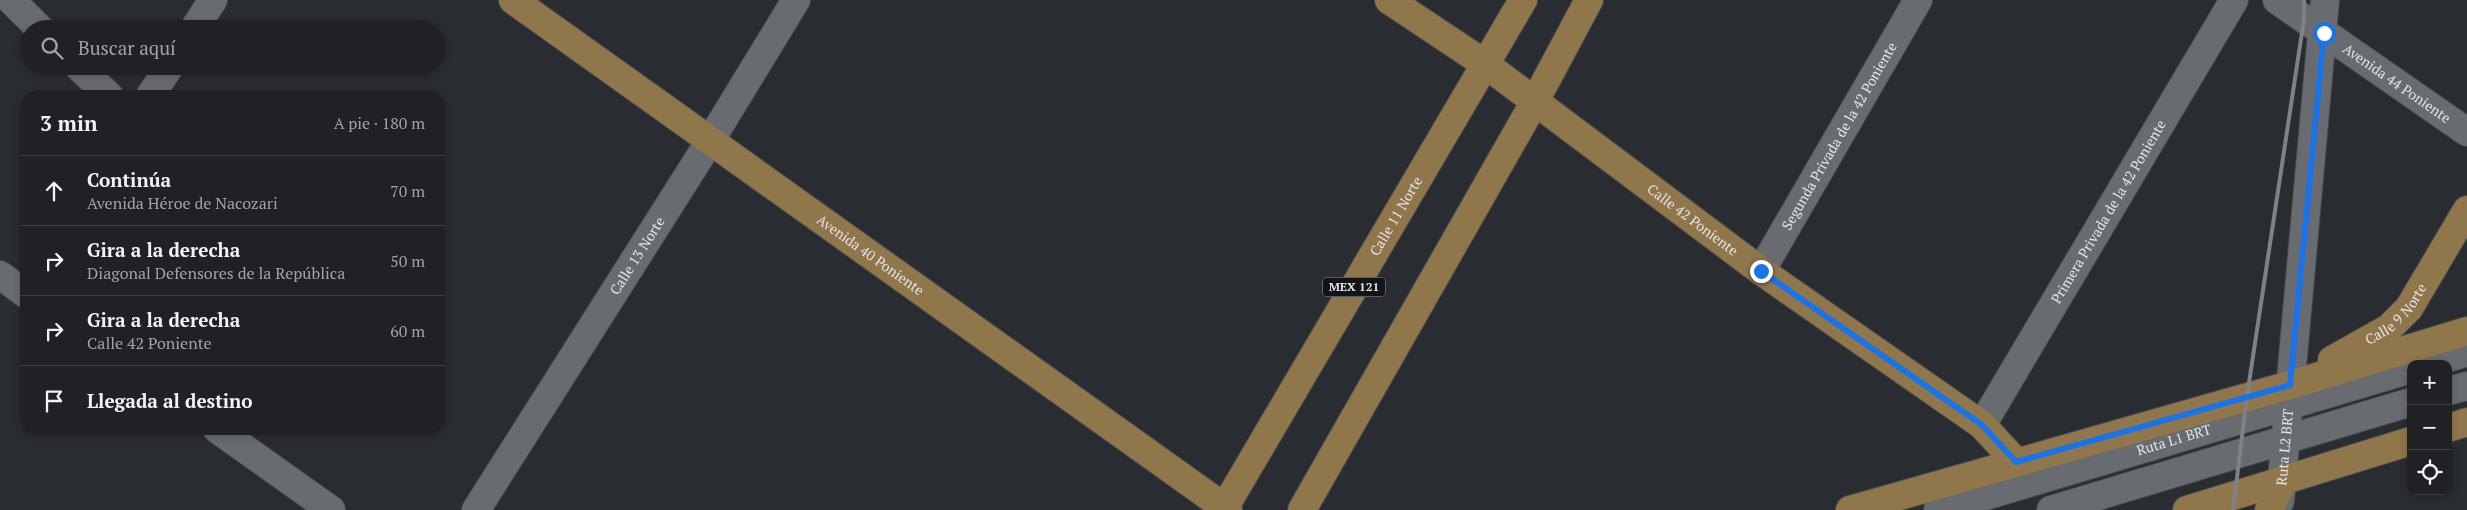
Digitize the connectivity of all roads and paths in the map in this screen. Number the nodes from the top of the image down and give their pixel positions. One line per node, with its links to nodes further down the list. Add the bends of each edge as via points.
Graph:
1 (11, 0): 12 (street)
2 (213, 0): 13 (street)
3 (513, 0): 22 (main road, Avenida 40 Poniente)
4 (796, 0): 22 (street, Calle 13 Norte)
5 (1389, 0): 15 (main road, Calle 42 Poniente)
6 (1523, 0): 15 (main road, Calle 11 Norte / MEX 121)
7 (1589, 0): 20 (main road)
8 (1918, 0): 24 (street, Segunda Privada de la 42 Poniente)
9 (2234, 0): 36 (street, Primera Privada de la 42 Poniente)
10 (2277, 0): 14 (street, Avenida 44 Poniente)
11 (2325, 0): 14 (street, Ruta L2 BRT)
12 (31, 20)
13 (200, 20)
14 (2324, 33): 21 (street, Avenida 44 Poniente); 33 (street, Ruta L2 BRT)
15 (1485, 64): 20 (main road, Calle 42 Poniente); 43 (main road, Calle 11 Norte / MEX 121)
16 (87, 75): 18 (street)
17 (164, 75): 19 (street)
18 (103, 90)
19 (154, 90)
20 (1534, 103): 24 (main road, Calle 42 Poniente); 46 (main road)
21 (2467, 132)
22 (710, 141): 43 (main road, Avenida 40 Poniente); 45 (street, Calle 13 Norte)
23 (2467, 210): 33 (main road, Calle 9 Norte, via 2410,308 2389,328)
24 (1761, 271): 36 (main road, Calle 42 Poniente)
25 (0, 275): 26 (street)
26 (20, 287)
27 (2467, 331): 33 (main road)
28 (2467, 352): 29 (street)
29 (2441, 360)
30 (2407, 370): 33 (street, Ruta L1 BRT)
31 (2467, 386): 32 (street)
32 (2452, 390)
33 (2290, 395): 39 (street, Ruta L2 BRT); 41 (main road); 48 (street, Ruta L1 BRT)
34 (2407, 403): 39 (street)
35 (2467, 422): 37 (main road)
36 (1982, 425): 41 (main road, Calle 42 Poniente)
37 (2452, 427)
38 (225, 435): 44 (street)
39 (2287, 439): 42 (street, Ruta L2 BRT); 49 (street)
40 (2407, 441): 42 (main road)
41 (2016, 462): 47 (main road)
42 (2283, 482): 50 (main road); 51 (main road); 52 (street, Ruta L2 BRT)
43 (1225, 509)
44 (331, 510)
45 (476, 510)
46 (1302, 510)
47 (1850, 510)
48 (1938, 510)
49 (2051, 510)
50 (2187, 510)
51 (2269, 510)
52 (2279, 510)

